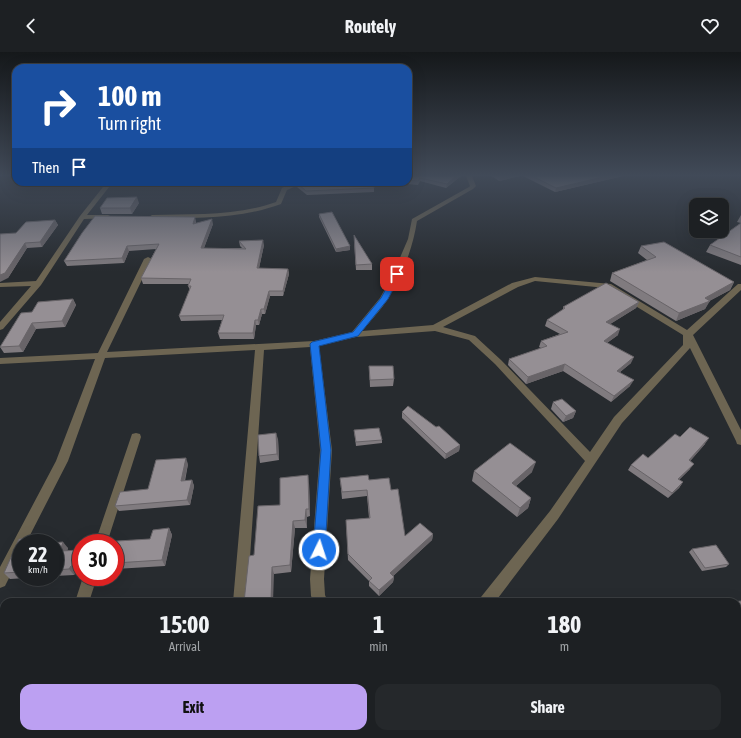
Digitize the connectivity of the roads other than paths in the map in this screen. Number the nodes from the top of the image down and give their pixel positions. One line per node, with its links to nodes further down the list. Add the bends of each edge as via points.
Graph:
1 (89, 208): 4 (street)
2 (266, 208): 6 (street, via 227,213)
3 (435, 208): 13 (street, via 414,220 411,239 392,285 384,299)
4 (82, 217): 5 (street); 8 (street)
5 (115, 217)
6 (144, 217)
7 (148, 259): 17 (street)
8 (38, 283): 9 (street); 11 (street)
9 (0, 285)
10 (741, 286): 14 (street)
11 (0, 327)
12 (435, 328): 13 (street); 14 (street, via 515,285 535,279 608,286); 21 (street, via 472,338)
13 (355, 334): 15 (street)
14 (688, 334): 20 (street); 21 (street, via 687,346 618,420)
15 (314, 344): 16 (street); 27 (street, via 326,450 317,579)
16 (260, 348): 17 (street, via 176,350); 26 (street)
17 (101, 356): 18 (street); 23 (street, via 62,461)
18 (0, 362)
19 (136, 437): 22 (street)
20 (741, 441)
21 (591, 460): 28 (street, via 554,514)
22 (104, 534)
23 (0, 581)
24 (87, 586): 25 (street)
25 (83, 598)
26 (240, 598)
27 (319, 598)
28 (489, 598)

